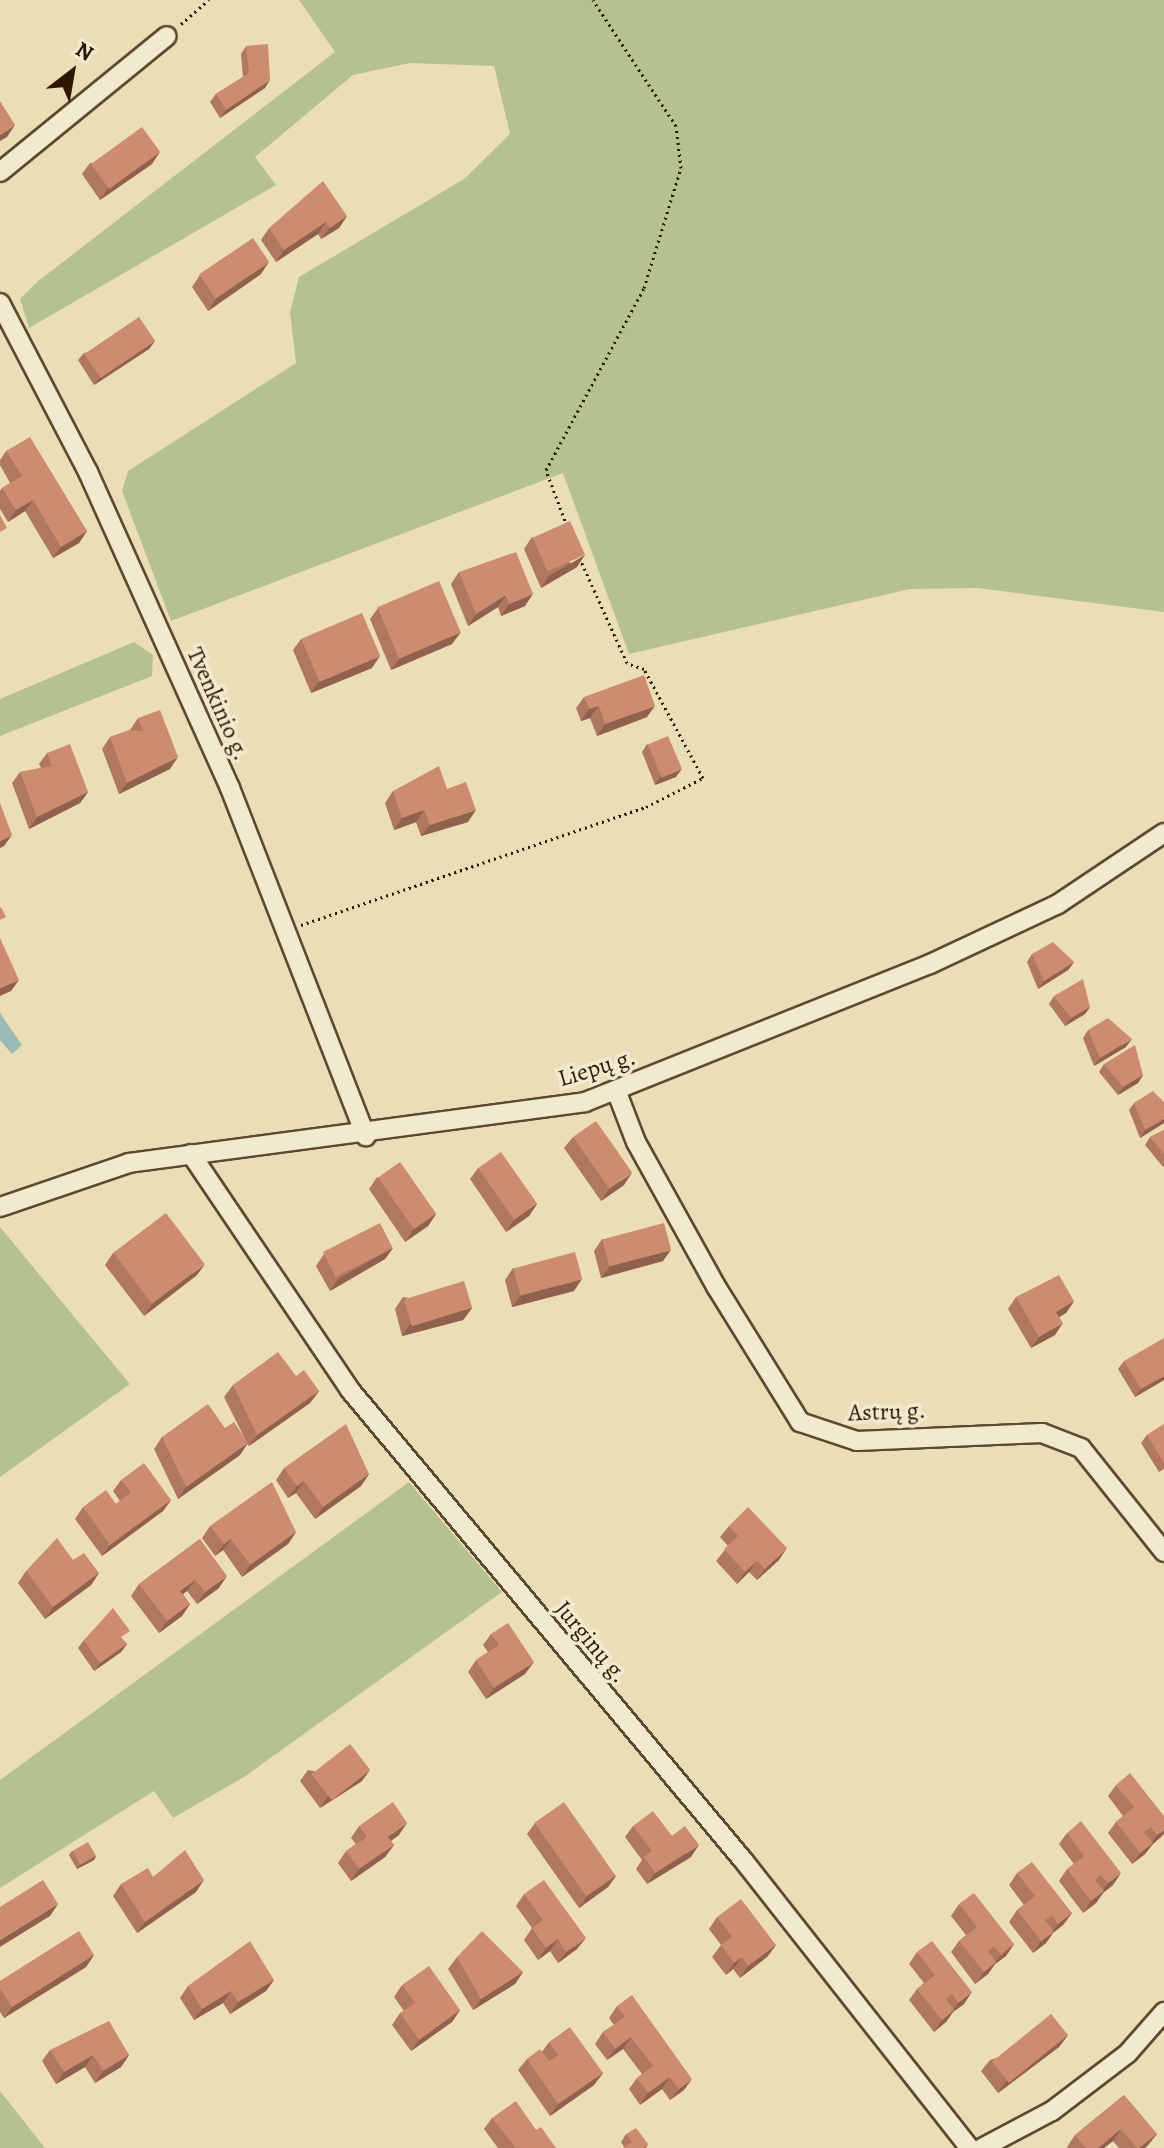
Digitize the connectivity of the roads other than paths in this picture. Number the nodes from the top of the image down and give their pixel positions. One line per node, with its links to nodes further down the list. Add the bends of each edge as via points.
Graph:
1 (167, 36): 2 (street)
2 (0, 172)
3 (0, 303): 6 (street, Tvenkinio g., via 94,486 286,930)
4 (1164, 833): 5 (street, Liepų g., via 1044,911 800,1020)
5 (616, 1090): 6 (street, Liepų g., via 585,1102); 9 (street, Astrų g., via 671,1205 800,1422 857,1441 1042,1433 1081,1448)
6 (366, 1136): 7 (street, Liepų g.)
7 (191, 1154): 8 (street, Liepų g., via 129,1163); 11 (street, Jurginų g., via 350,1390 743,1860)
8 (0, 1207)
9 (1164, 1552)
10 (1164, 2012): 12 (street, via 1128,2053 1052,2111)
11 (970, 2148)
12 (982, 2148)

